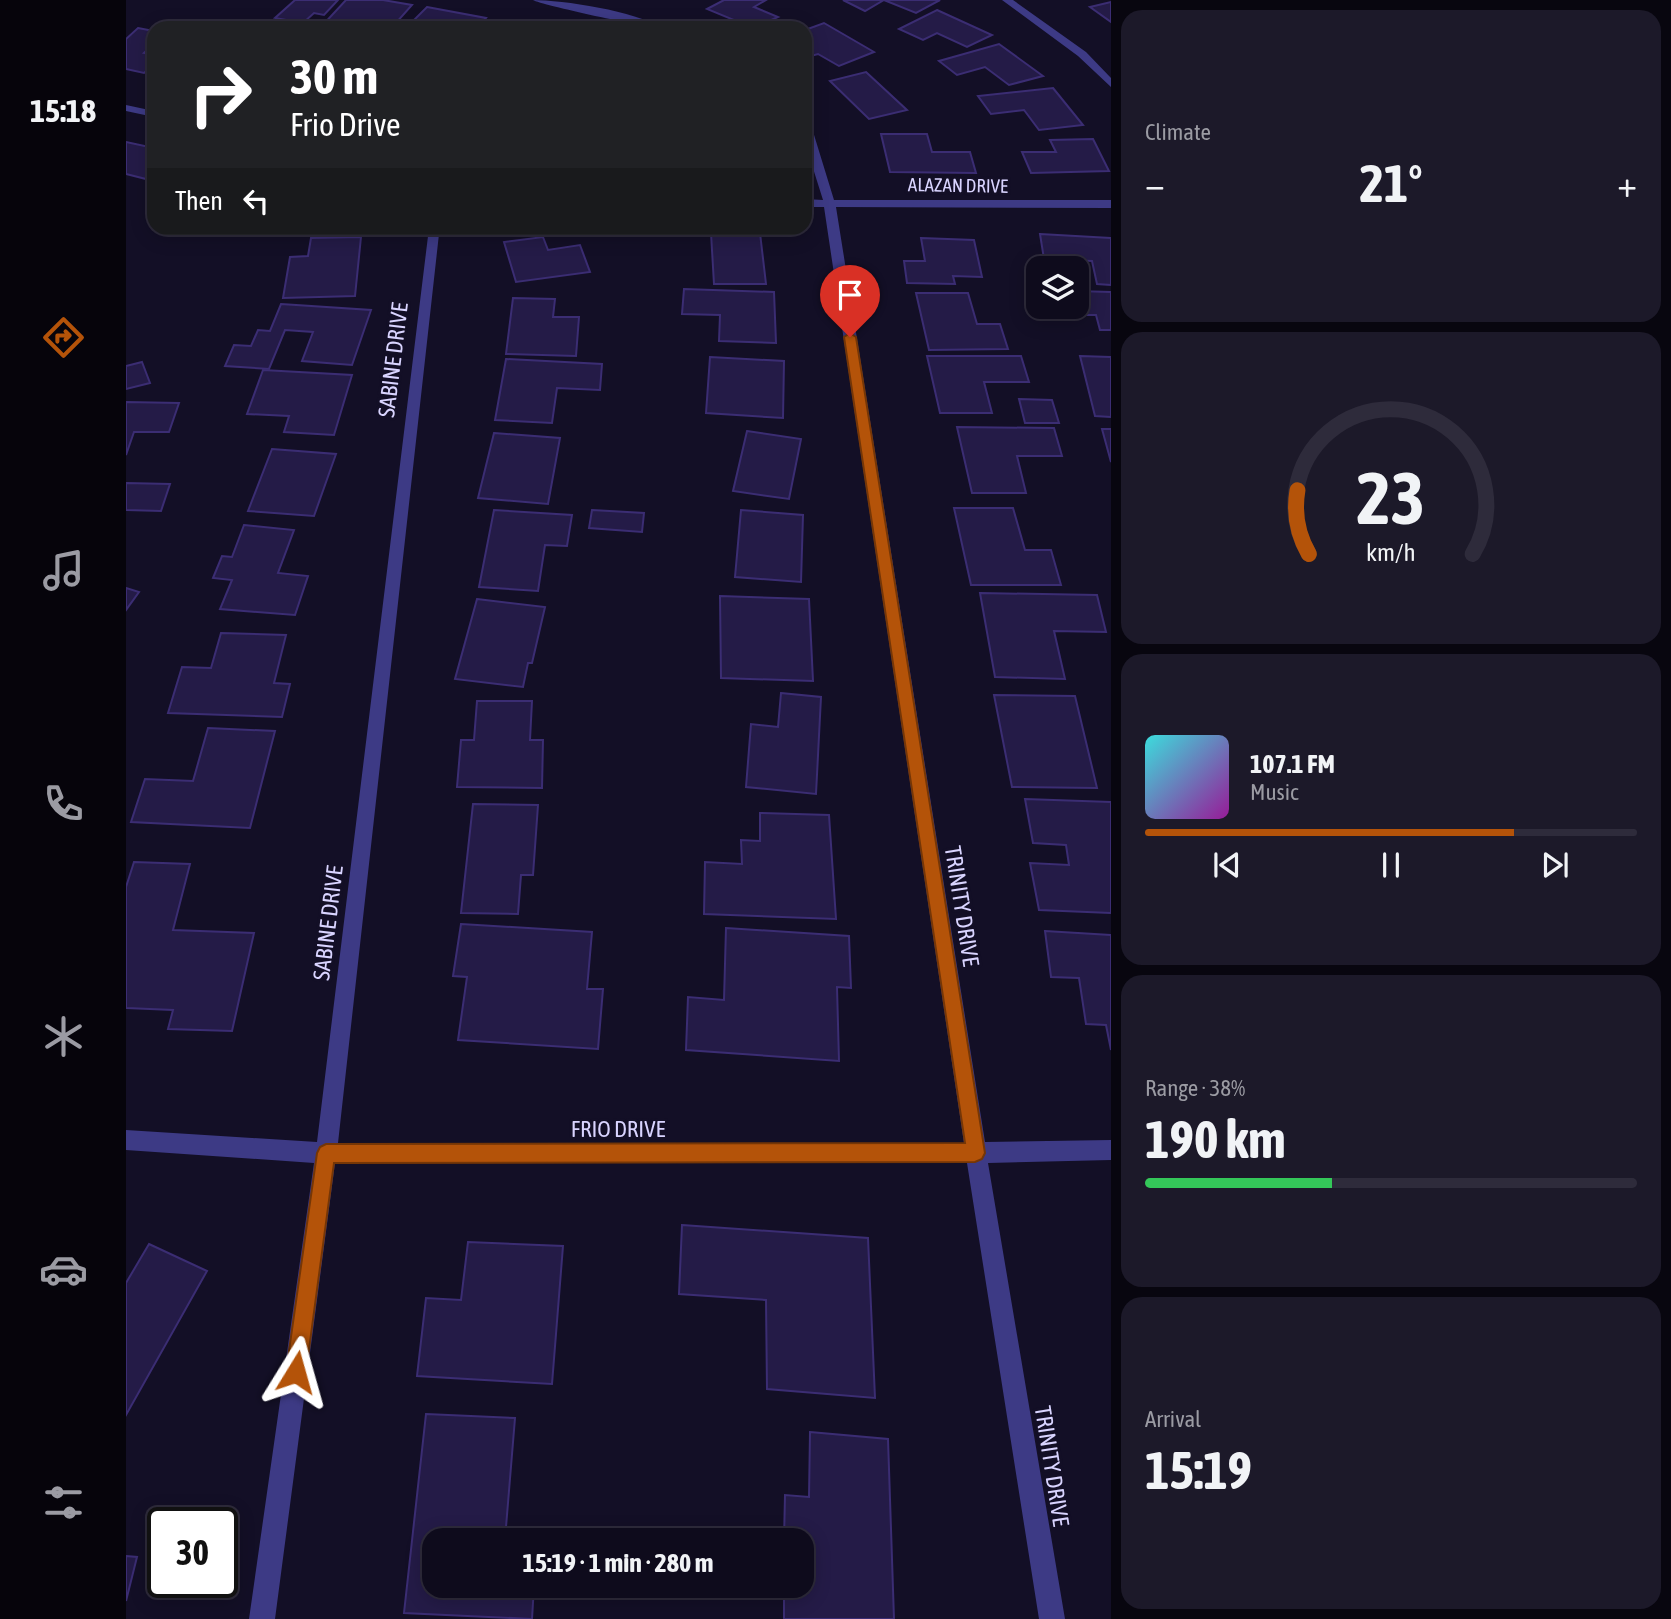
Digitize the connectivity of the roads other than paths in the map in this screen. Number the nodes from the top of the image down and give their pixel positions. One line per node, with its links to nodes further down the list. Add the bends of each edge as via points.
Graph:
1 (538, 0): 3 (street)
2 (1007, 0): 4 (street, via 1082,54)
3 (635, 21)
4 (1111, 84)
5 (126, 108): 6 (street)
6 (147, 112)
7 (812, 147): 8 (street, TRINITY DRIVE)
8 (829, 201): 9 (street, ALAZAN DRIVE); 10 (street, ALAZAN DRIVE); 15 (street, TRINITY DRIVE)
9 (812, 202)
10 (1111, 204)
11 (430, 235): 14 (street, SABINE DRIVE)
12 (126, 1140): 14 (street, FRIO DRIVE)
13 (1111, 1150): 15 (street, FRIO DRIVE)
14 (326, 1153): 15 (street, FRIO DRIVE); 16 (street, SABINE DRIVE)
15 (975, 1153): 17 (street, TRINITY DRIVE)
16 (262, 1619)
17 (1052, 1619)

